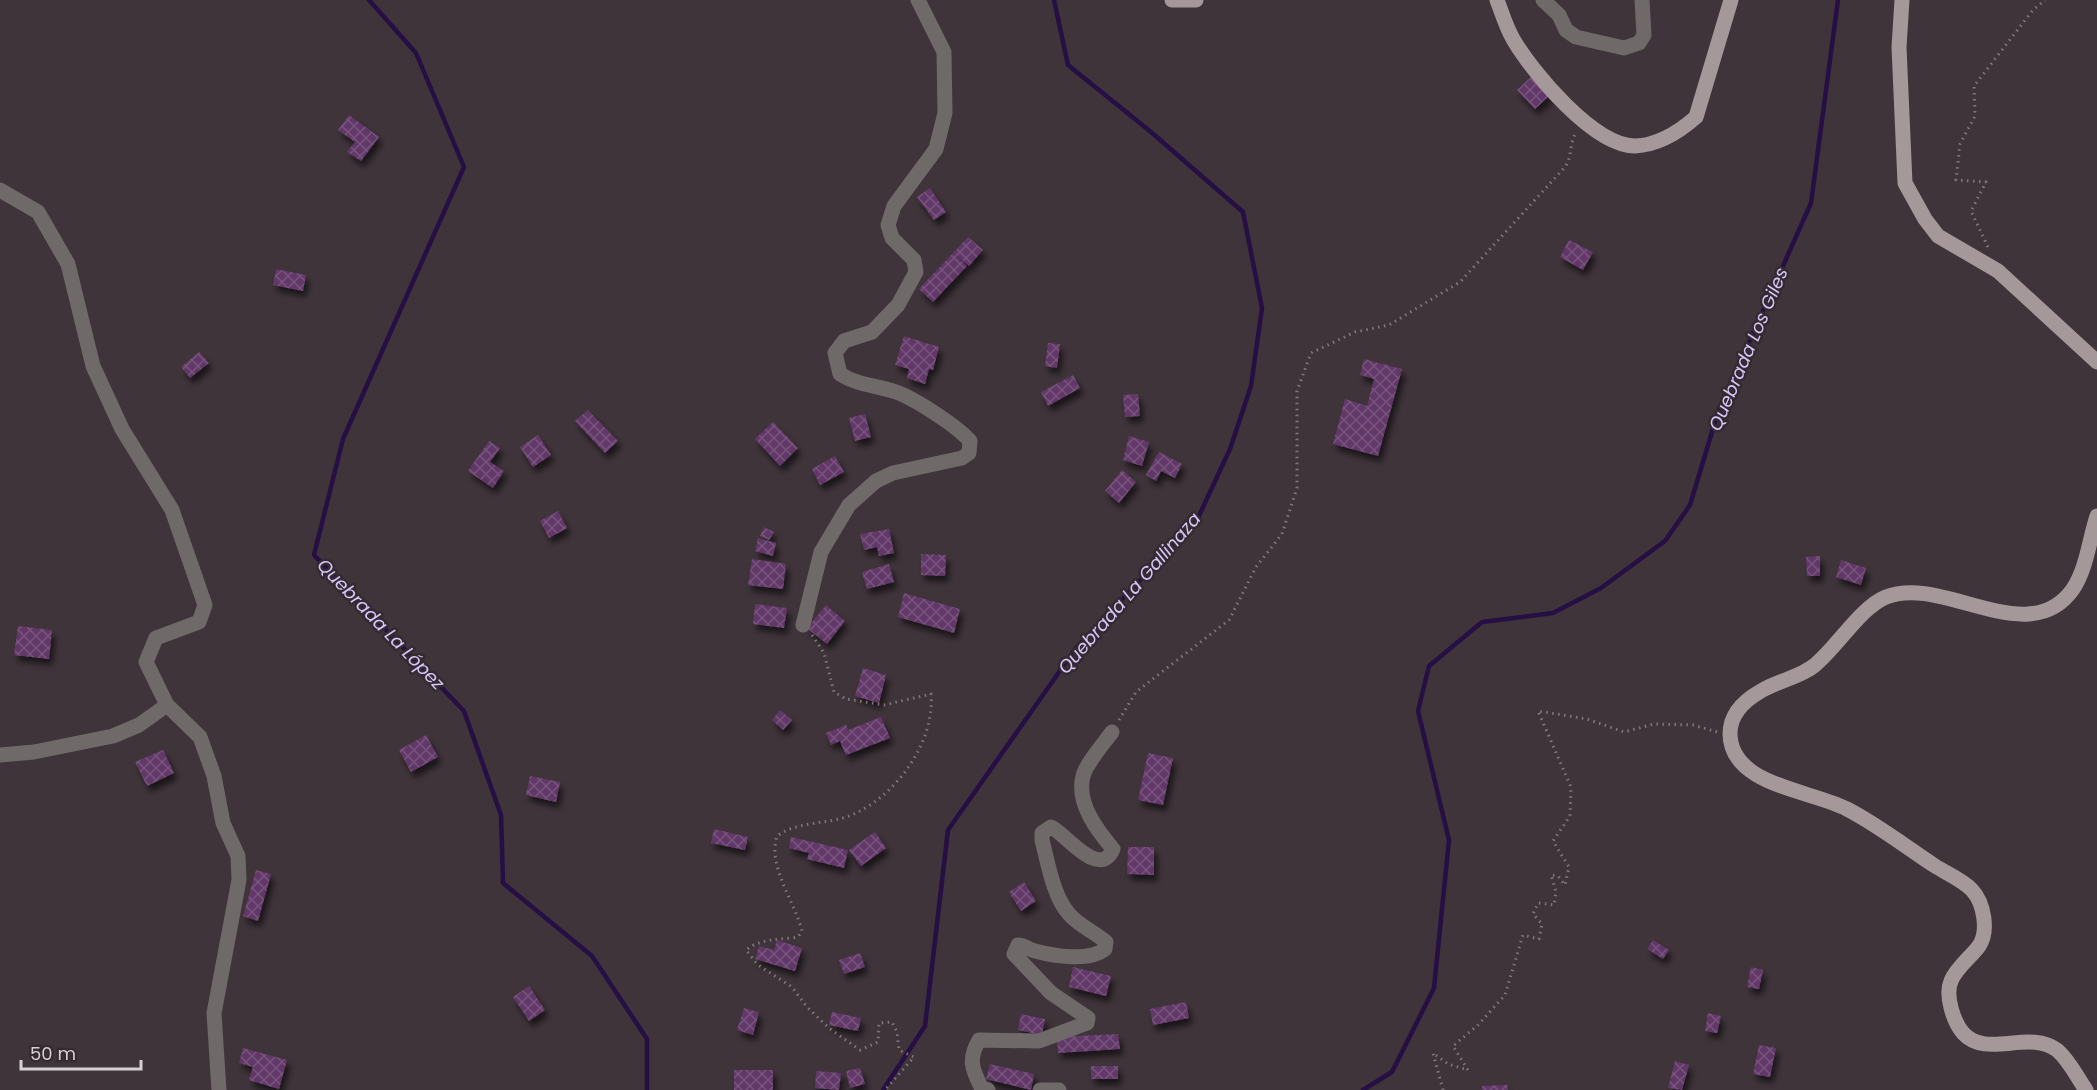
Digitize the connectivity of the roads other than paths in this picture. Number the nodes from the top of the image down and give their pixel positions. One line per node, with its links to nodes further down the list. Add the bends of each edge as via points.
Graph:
1 (918, 0): 12 (street, via 944,52 945,113 936,149 894,206 888,225 892,238 914,260 916,272 898,305 872,332 844,340 835,353 840,374 852,382 895,391 942,419 970,441 969,453 962,458 893,472 849,505 821,552)
2 (1172, 0): 3 (main road)
3 (1196, 0)
4 (1497, 0): 7 (main road, via 1529,65 1584,121 1615,142 1633,146 1656,143 1696,117)
5 (1543, 0): 6 (street, via 1576,37 1624,48 1639,43 1644,35)
6 (1642, 0)
7 (1731, 0)
8 (1902, 0): 10 (main road, via 1899,47 1905,183 1938,236 1998,271)
9 (0, 190): 13 (street, via 38,212 68,264 93,366 122,429 172,510 205,605 200,622 156,638 146,662)
10 (2097, 363)
11 (2097, 516): 20 (main road, via 2082,570 2073,589 2056,606 2021,614 1922,593 1884,597 1812,668 1759,692 1738,709 1730,736 1735,754 1747,770 1846,808 1972,889 1984,912 1981,943 1951,981 1950,1003 1963,1034 1982,1044 2034,1041 2055,1049)
12 (803, 625)
13 (167, 705): 15 (street, via 113,736); 16 (street, via 200,737 214,776 223,823 238,856 239,880 214,1013)
14 (1112, 732): 17 (street, via 1083,776 1083,800 1094,826 1113,849 1111,854 1103,859 1085,856 1059,830 1051,827 1042,833 1056,889 1068,914 1100,936 1106,942 1105,949 1096,955 1060,955 1018,945 1014,954 1052,993 1083,1012 1087,1023 1039,1041 979,1040 971,1053 972,1068 981,1087)
15 (0, 755)
16 (219, 1090)
17 (988, 1090)
18 (1040, 1090): 19 (street)
19 (1059, 1090)
20 (2086, 1090)

